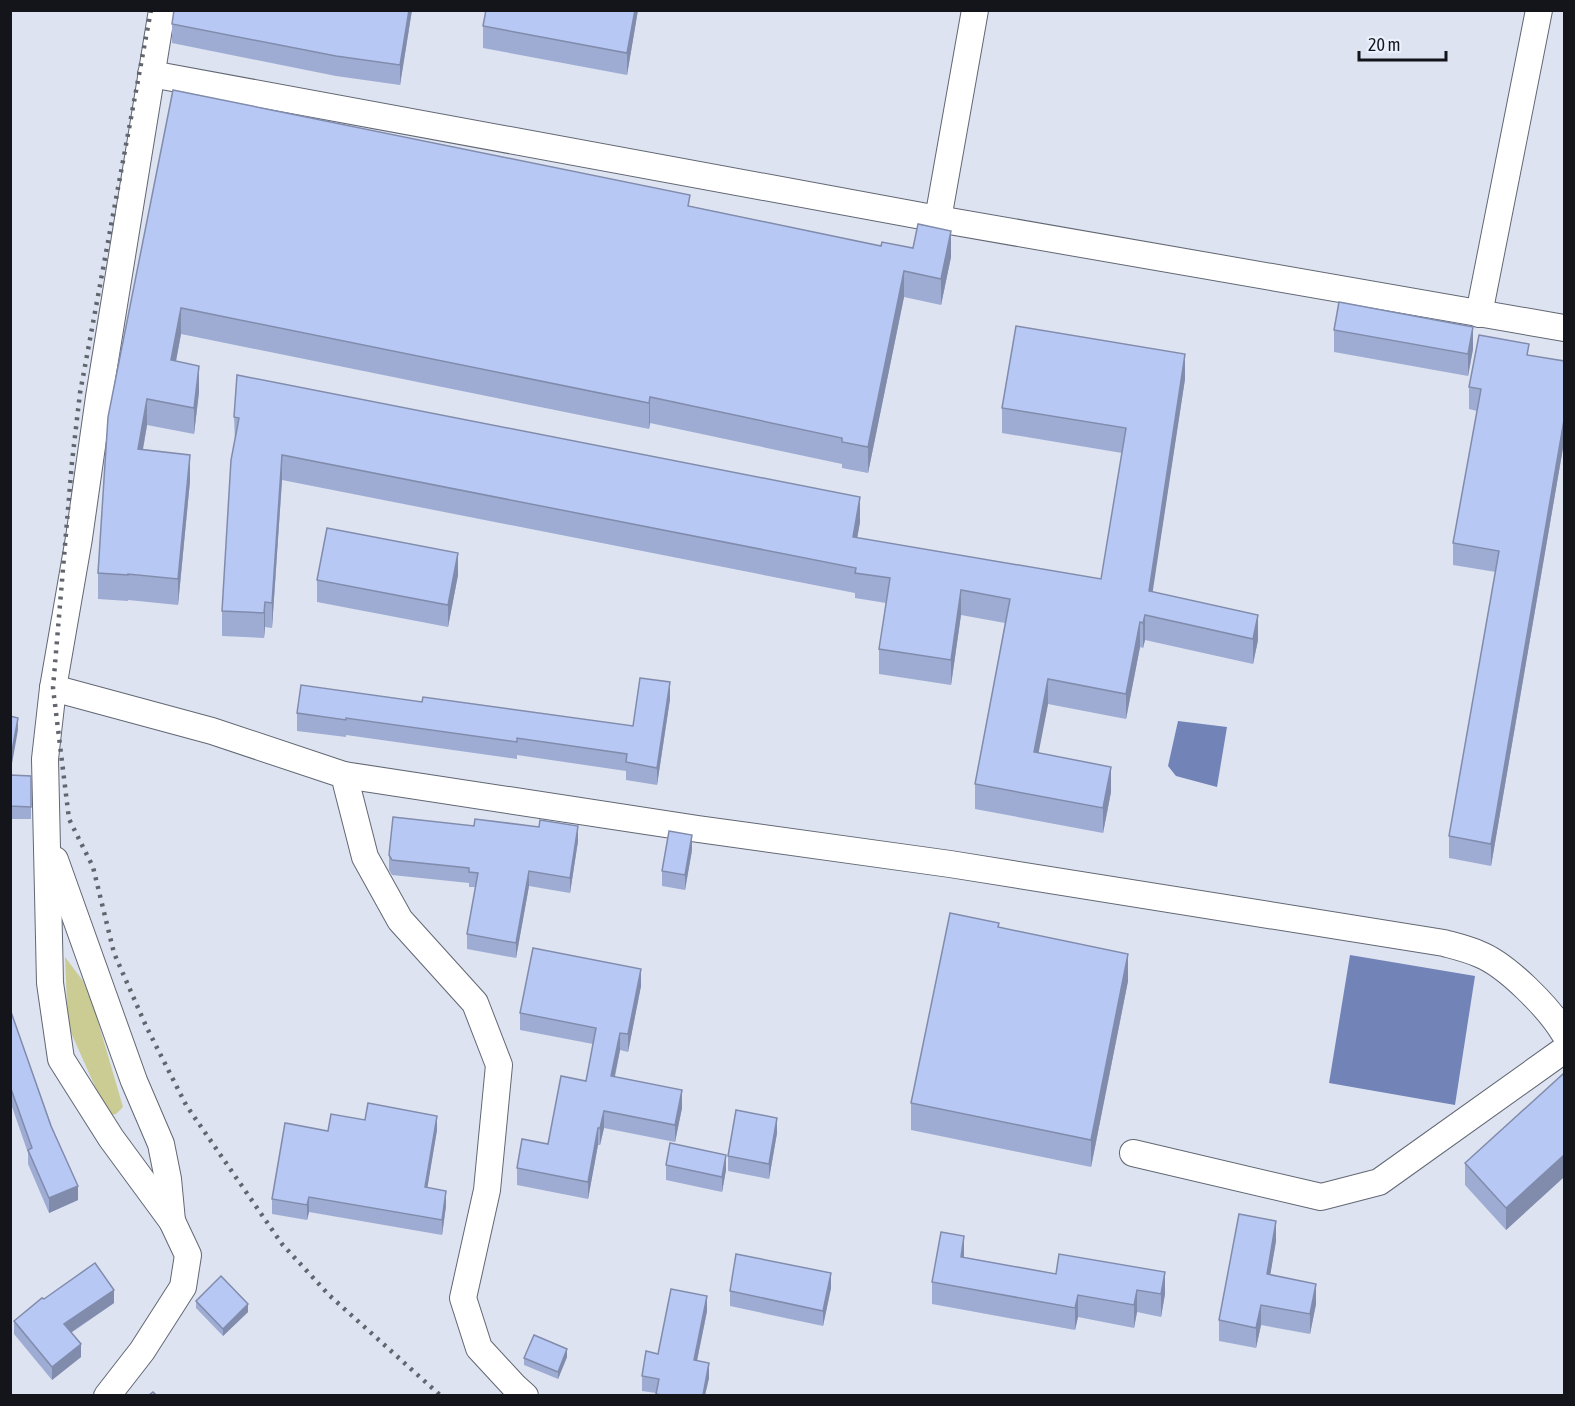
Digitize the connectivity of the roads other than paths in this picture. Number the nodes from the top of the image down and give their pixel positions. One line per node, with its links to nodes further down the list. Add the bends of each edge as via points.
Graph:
1 (162, 10): 4 (street)
2 (975, 10): 5 (street)
3 (1539, 10): 6 (street)
4 (151, 74): 5 (street); 8 (street)
5 (938, 219): 6 (street)
6 (1479, 314): 7 (street)
7 (1564, 328)
8 (53, 688): 9 (street, via 212,731); 10 (street, via 45,759)
9 (344, 776): 11 (street, via 962,866 1444,943 1481,955 1508,973 1555,1018); 16 (street, via 365,857 400,920 475,1003 499,1065 487,1190 463,1298 479,1348)
10 (47, 838): 14 (street, via 134,1081 161,1144); 14 (street, via 50,983 61,1059 111,1138)
11 (1564, 1033)
12 (1564, 1050): 13 (street, via 1379,1182 1322,1197)
13 (1132, 1153)
14 (172, 1221): 15 (street, via 188,1255 183,1287 142,1352)
15 (107, 1395)
16 (525, 1395)

